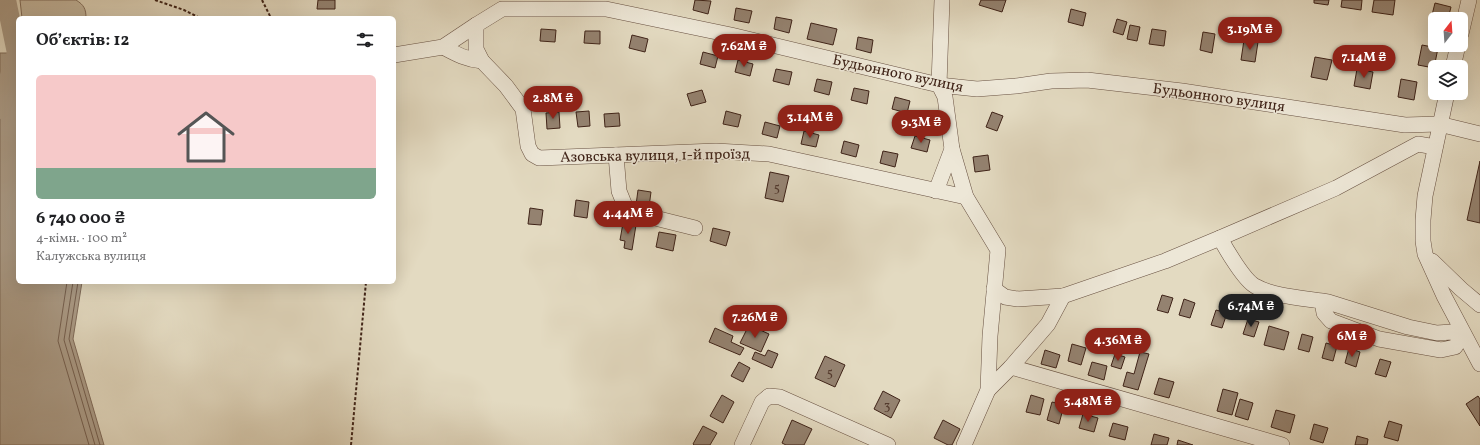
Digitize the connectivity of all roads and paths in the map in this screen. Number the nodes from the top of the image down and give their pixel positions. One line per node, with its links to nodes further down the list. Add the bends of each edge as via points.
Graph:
1 (155, 0): 7 (path)
2 (262, 0): 8 (path)
3 (942, 0): 13 (street)
4 (1469, 0): 6 (street)
5 (501, 5): 9 (street, Будьонного вулиця); 13 (street, Будьонного вулиця, via 606,10 731,35)
6 (1466, 12)
7 (196, 16)
8 (270, 16)
9 (476, 24): 10 (street, Будьонного вулиця); 12 (street, via 476,49)
10 (443, 47): 11 (street, Будьонного вулиця); 12 (street, via 471,60)
11 (396, 54)
12 (482, 61): 21 (street, Азовська вулиця, 1-й проїзд, via 506,86 523,109 528,146 532,154 540,158)
13 (939, 85): 16 (street, Будьонного вулиця, via 977,89 1052,80 1087,80 1182,90); 20 (street, via 945,97)
14 (1445, 100): 15 (street)
15 (1440, 124): 16 (street, Будьонного вулиця); 17 (street, Будьонного вулиця); 19 (street)
16 (1405, 125): 18 (street)
17 (1480, 134)
18 (1418, 144): 19 (street); 25 (street, via 1336,188)
19 (1435, 147): 26 (street, via 1422,220)
20 (952, 149): 22 (street); 23 (street)
21 (616, 155): 22 (street, Азовська вулиця, 1-й проїзд, via 716,151 769,154); 24 (street, via 619,191 627,211)
22 (936, 191): 23 (street, Азовська вулиця, 1-й проїзд)
23 (966, 197): 28 (street, via 998,250)
24 (695, 228)
25 (1220, 238): 29 (street, via 1165,261); 31 (street, via 1232,259 1253,286 1267,292 1322,301 1408,327)
26 (1425, 254): 30 (street); 31 (street)
27 (366, 284): 35 (path)
28 (994, 289): 29 (street, via 1005,297 1018,299); 34 (street)
29 (1063, 296): 33 (street, via 1048,324)
30 (1480, 305)
31 (1464, 335): 32 (street)
32 (1480, 364)
33 (1011, 367): 34 (street); 39 (street)
34 (988, 390): 38 (street)
35 (350, 445)
36 (742, 445): 37 (street, via 762,402 769,396 780,397)
37 (888, 445)
38 (964, 445)
39 (1282, 445)

